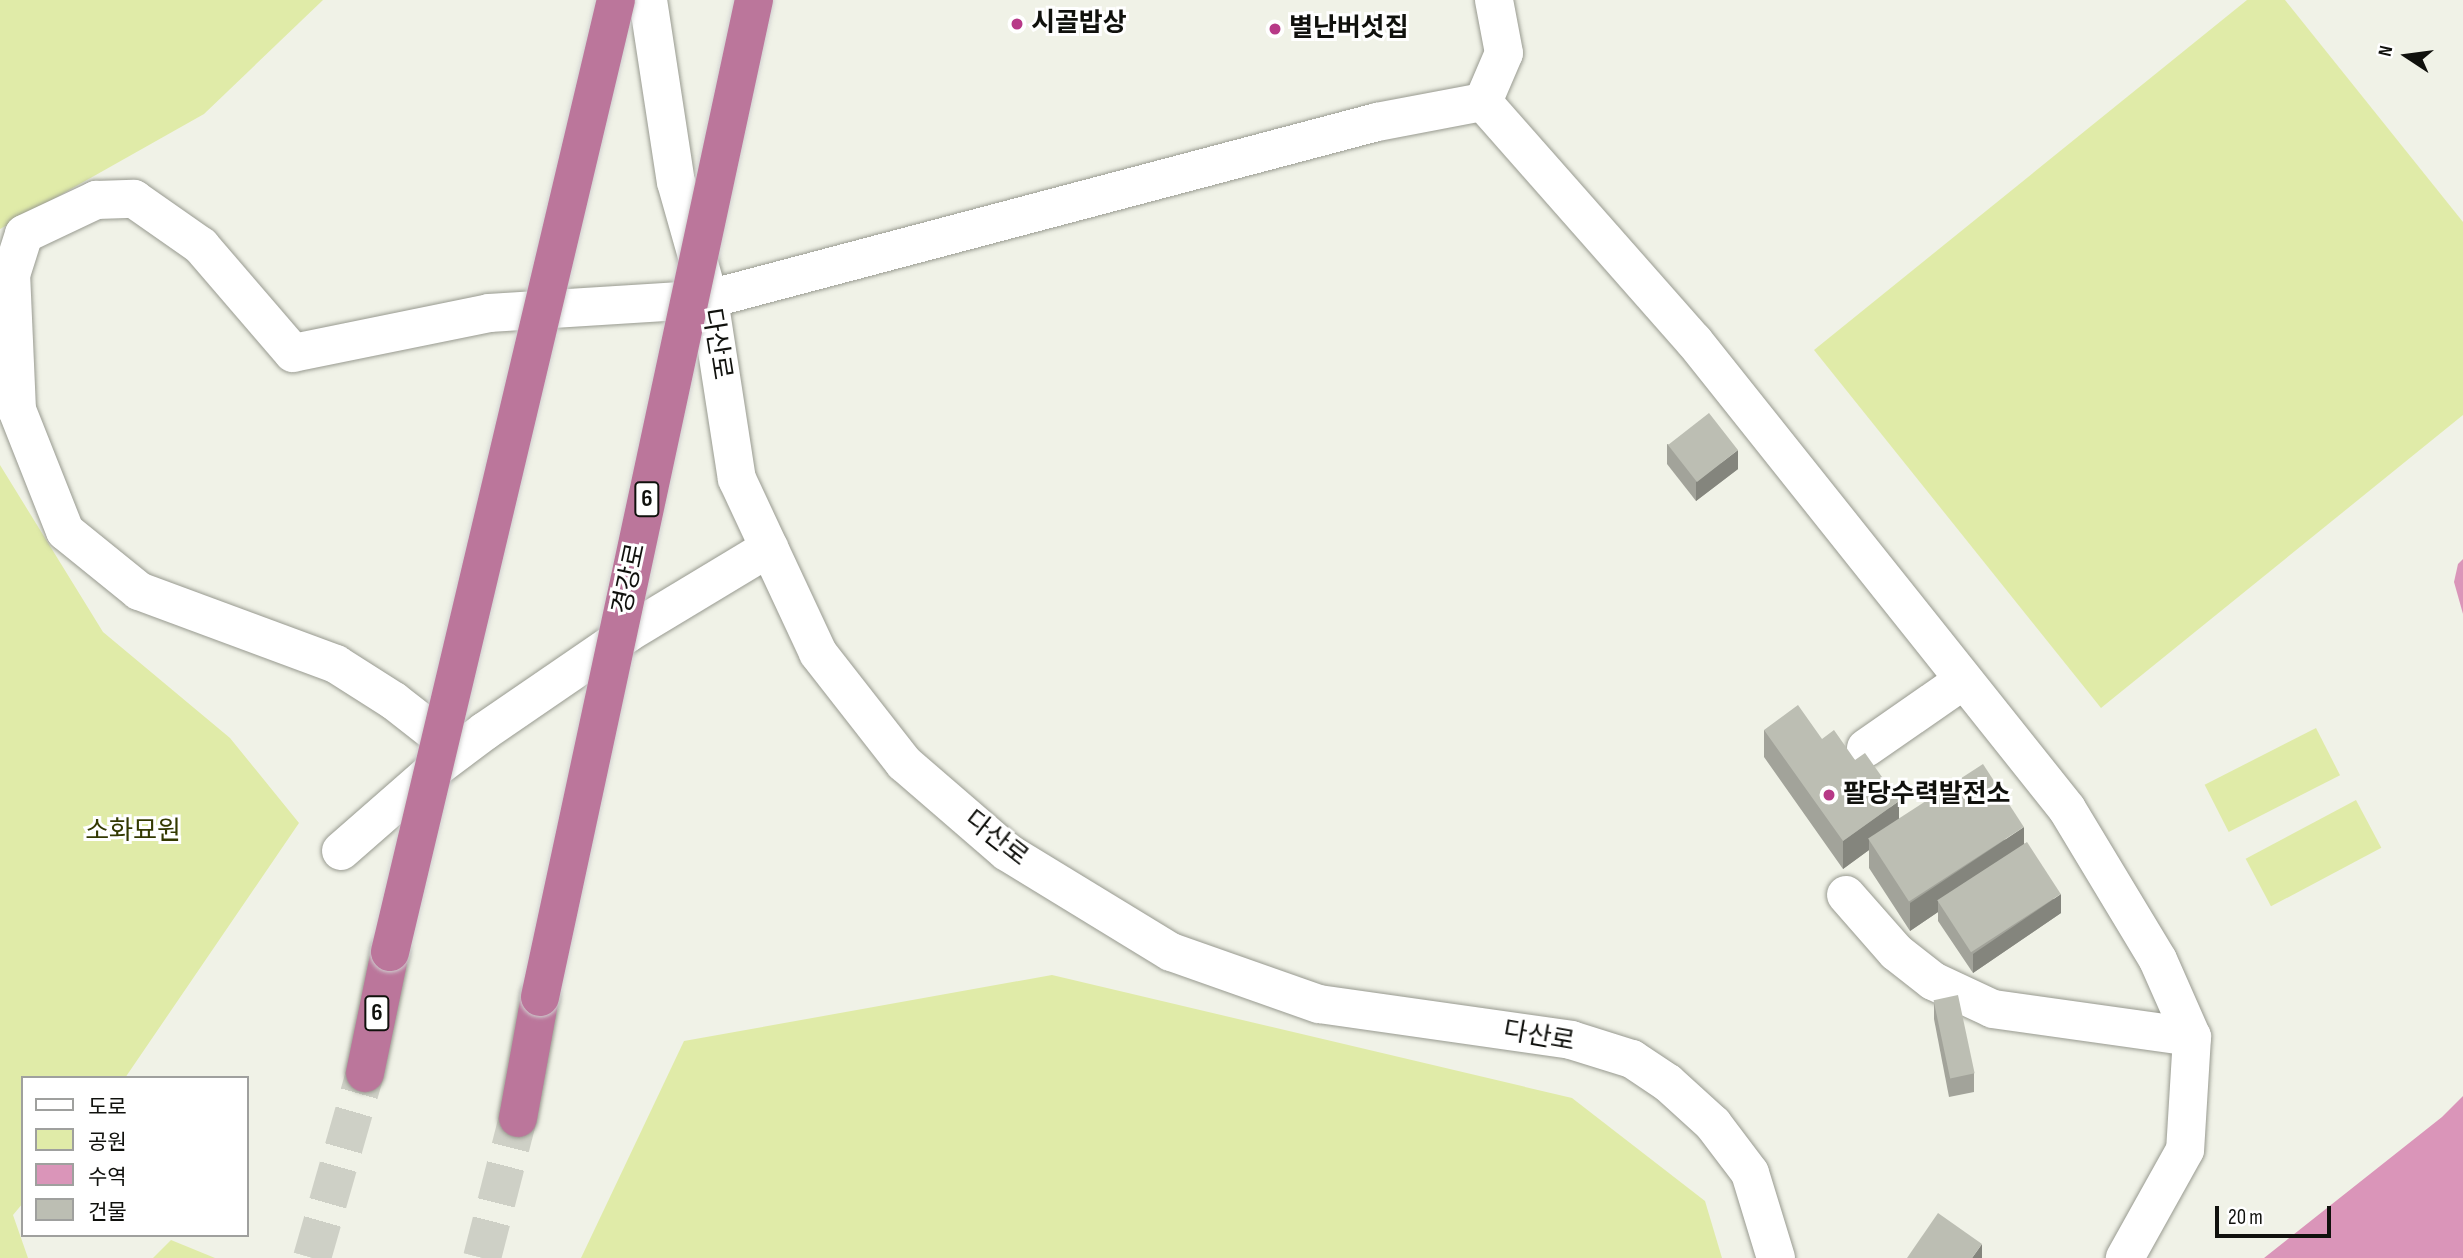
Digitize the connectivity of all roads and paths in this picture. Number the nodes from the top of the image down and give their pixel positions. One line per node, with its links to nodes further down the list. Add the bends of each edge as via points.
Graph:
1 (616, 0): 14 (highway, 6, bridge)
2 (648, 0): 6 (street, 다산로, via 676,182)
3 (754, 0): 15 (highway, 경강로 / 6, bridge)
4 (1494, 0): 5 (street, via 1504,53)
5 (1483, 102): 6 (street, via 1377,122); 8 (street, via 1694,341)
6 (709, 299): 7 (street, 다산로, via 737,479); 10 (street, via 489,313 293,353 201,246 134,199 96,200 24,234 10,275 17,410 65,531 139,592 336,664 394,701)
7 (769, 548): 10 (street, via 628,633); 16 (street, 다산로, via 818,653 904,763 1007,852 1171,952 1319,1004 1571,1040 1632,1059 1668,1083 1713,1124 1750,1173)
8 (1964, 680): 9 (street); 13 (street, via 2067,809 2158,960)
9 (1866, 748)
10 (458, 751): 11 (street)
11 (341, 851)
12 (1846, 895): 13 (street, via 1896,952 1933,981 1993,1009)
13 (2192, 1037): 17 (street, via 2185,1150)
14 (365, 1073)
15 (518, 1118)
16 (1776, 1258)
17 (2125, 1258)

